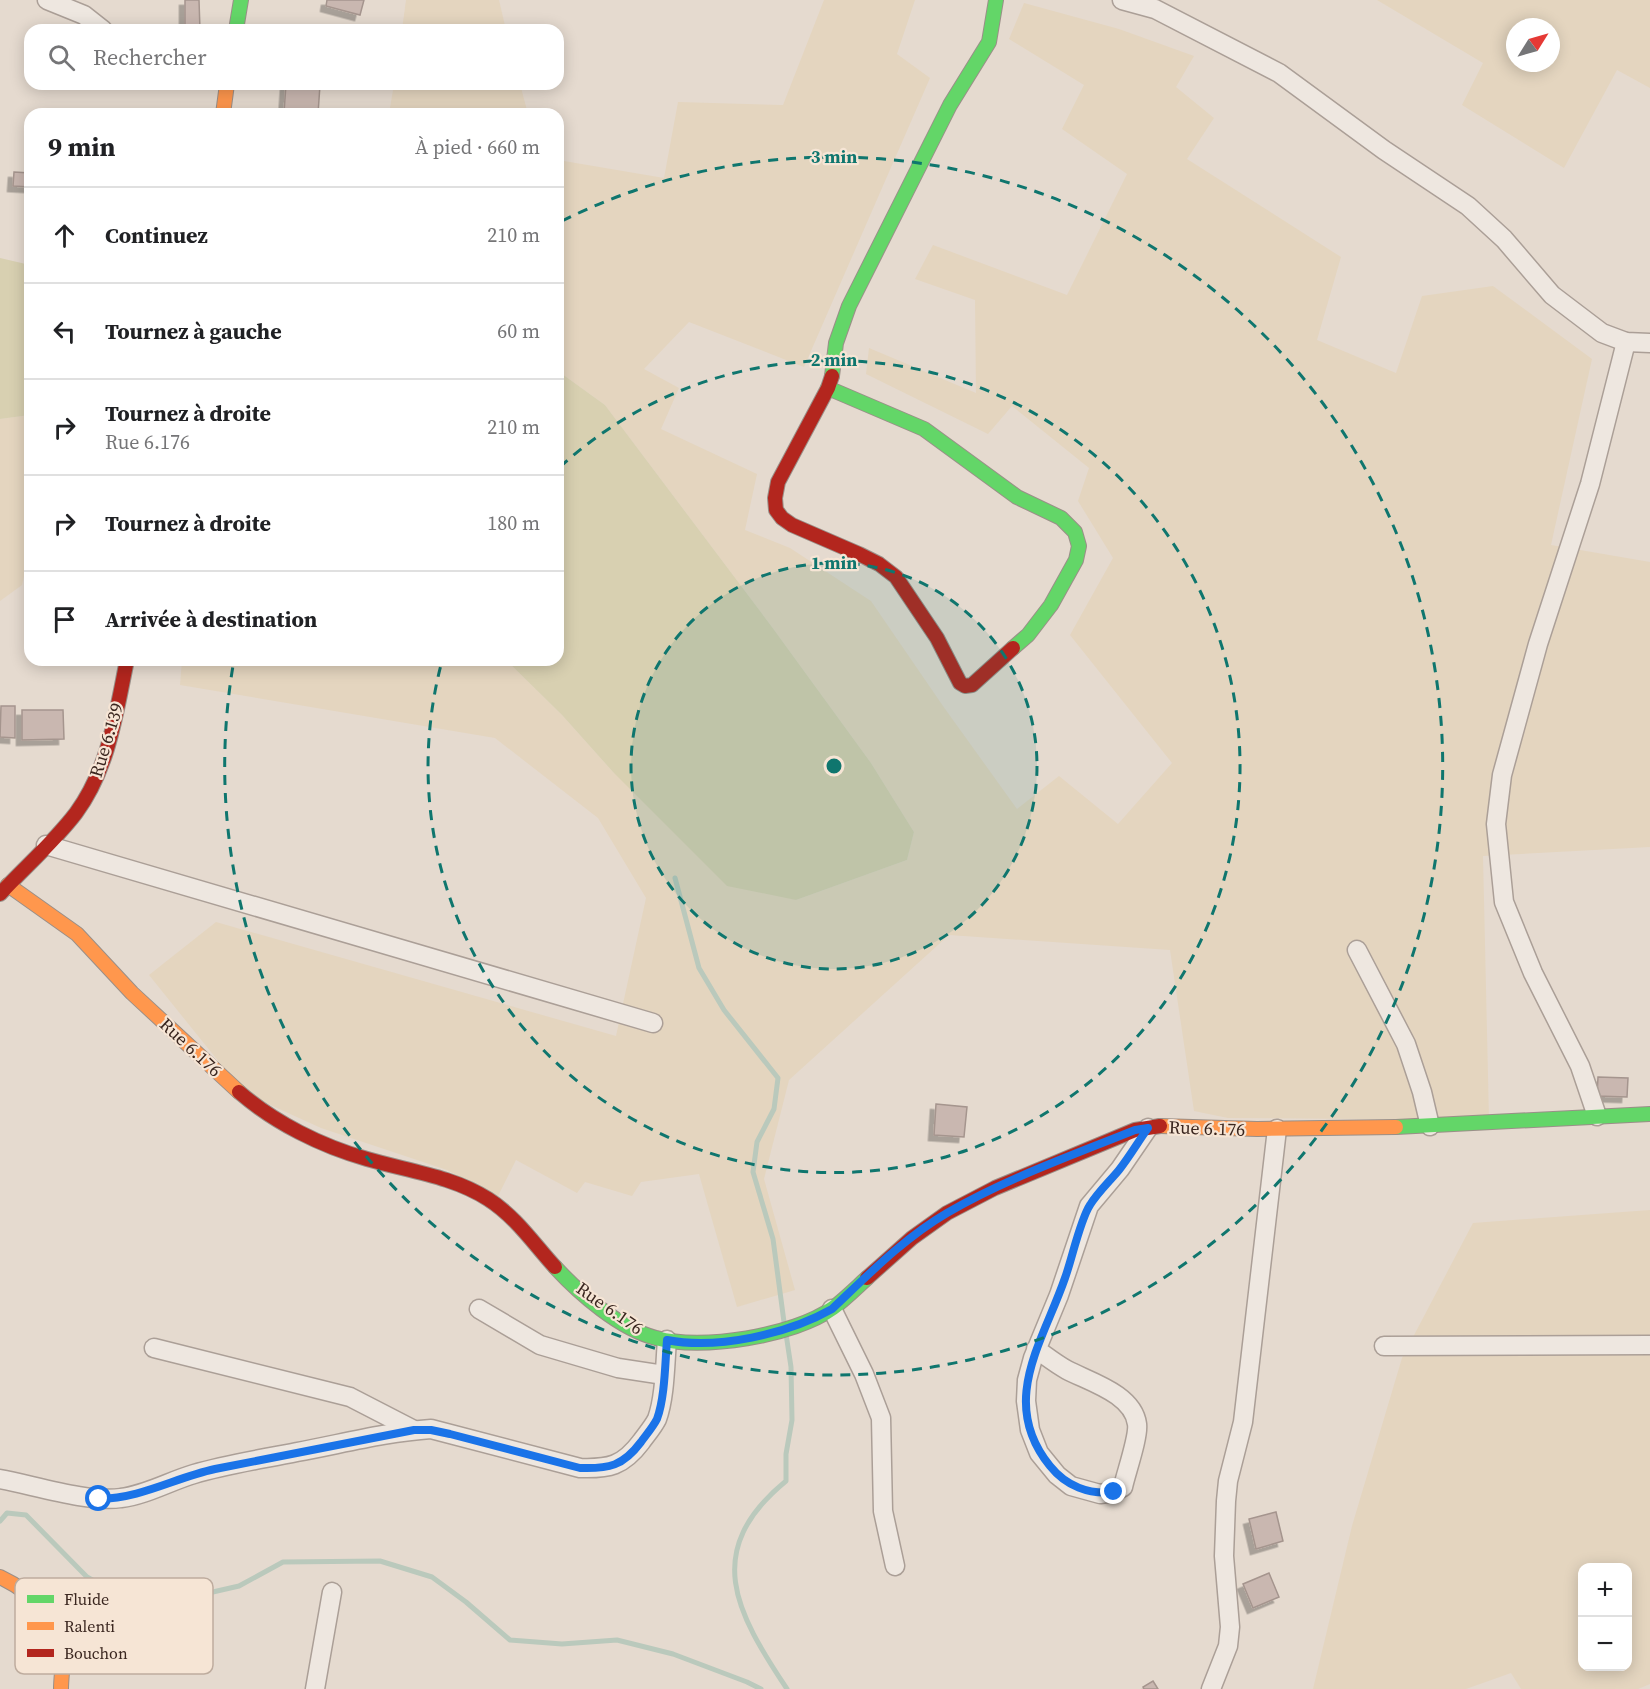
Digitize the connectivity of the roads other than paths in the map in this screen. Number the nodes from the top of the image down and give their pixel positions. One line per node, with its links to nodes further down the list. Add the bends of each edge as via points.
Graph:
1 (47, 0): 5 (street)
2 (241, 0): 6 (street)
3 (996, 0): 11 (street, via 988,42 950,105 849,306 836,343)
4 (1122, 0): 9 (street, via 1155,9 1279,73 1468,206 1504,239 1552,295 1602,333)
5 (95, 24)
6 (237, 24)
7 (226, 90): 8 (street)
8 (224, 108)
9 (1626, 342): 10 (street); 18 (street, via 1590,484 1538,645 1502,775 1496,824 1504,902 1533,973 1580,1066)
10 (1650, 344)
11 (828, 388): 11 (street, via 778,482 774,498 777,513 787,522 888,569 938,638 960,683 972,685 1028,635 1059,592 1076,560 1079,546 1075,532 1061,518 1017,497 924,429)
12 (125, 666): 13 (street, Rue 6.139, via 101,768 84,802)
13 (46, 845): 14 (street, Rue 6.139); 16 (street)
14 (4, 889): 24 (street, Rue 6.176, via 69,928 123,984 260,1108 341,1150 465,1186 515,1221 587,1296 627,1325)
15 (1357, 950): 19 (street, via 1406,1044)
16 (653, 1023)
17 (1650, 1114): 18 (street, Rue 6.176)
18 (1598, 1116): 19 (street, Rue 6.176)
19 (1430, 1126): 21 (street, Rue 6.176)
20 (1148, 1128): 21 (street, Rue 6.176, via 1163,1125); 23 (street, Rue 6.176, via 1124,1134 947,1213 912,1238); 28 (street, via 1089,1206)
21 (1277, 1129): 39 (street, via 1243,1422 1226,1501 1228,1646)
22 (479, 1308): 29 (street, via 540,1344 618,1368)
23 (832, 1309): 24 (street, Rue 6.176, via 764,1335 721,1342); 32 (street, via 881,1418 883,1511)
24 (667, 1340): 29 (street)
25 (1650, 1345): 26 (street)
26 (1384, 1346)
27 (154, 1348): 30 (street, via 350,1397)
28 (1036, 1350): 28 (street, via 1120,1398 1135,1415 1137,1426 1123,1486 1114,1492 1100,1494 1071,1485 1039,1453 1030,1430 1026,1401 1027,1380)
29 (664, 1376): 30 (street, via 656,1421 625,1461 599,1469 580,1468 441,1431)
30 (414, 1430): 31 (street, via 194,1474 121,1498 99,1499)
31 (0, 1479)
32 (895, 1566)
33 (0, 1576): 34 (street)
34 (15, 1584)
35 (332, 1592): 38 (street)
36 (61, 1674): 37 (street)
37 (61, 1689)
38 (315, 1689)
39 (1211, 1689)

